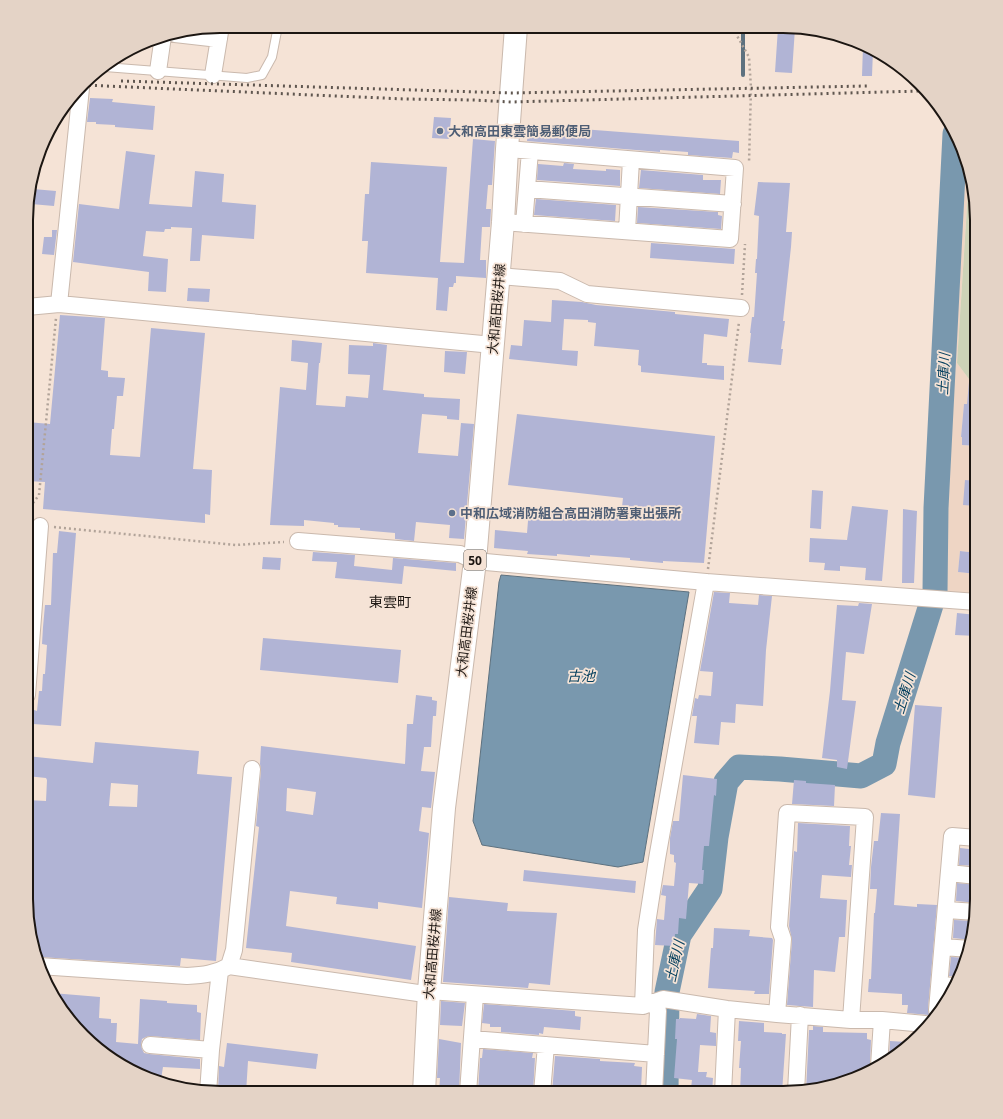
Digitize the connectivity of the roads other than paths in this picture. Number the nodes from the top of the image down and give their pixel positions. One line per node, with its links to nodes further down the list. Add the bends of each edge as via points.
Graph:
1 (206, 33): 2 (street)
2 (220, 33): 8 (street)
3 (277, 33): 8 (lane, via 272,57 262,75 247,78)
4 (516, 33): 10 (main road, 大和高田桜井線 / 50)
5 (161, 43): 7 (street)
6 (112, 68): 7 (lane)
7 (158, 71): 8 (lane)
8 (214, 75)
9 (80, 97): 19 (street)
10 (507, 149): 11 (street); 16 (main road, 大和高田桜井線 / 50)
11 (530, 151): 12 (street); 13 (street)
12 (631, 160): 14 (street); 15 (street, via 735,168)
13 (527, 189): 14 (street); 16 (street)
14 (629, 196): 15 (street); 17 (street)
15 (733, 204): 17 (street, via 730,239)
16 (514, 223): 17 (street); 18 (main road, 大和高田桜井線 / 50)
17 (627, 232)
18 (499, 276): 21 (street, via 560,281 587,294); 22 (main road, 大和高田桜井線 / 50)
19 (59, 304): 20 (street); 22 (street)
20 (33, 307)
21 (741, 308)
22 (493, 345): 25 (main road, 大和高田桜井線 / 50)
23 (40, 526): 26 (street)
24 (298, 541): 25 (street, via 460,554)
25 (475, 561): 27 (street); 40 (main road, 大和高田桜井線 / 50, via 444,808)
26 (33, 580)
27 (706, 582): 28 (street); 42 (street, via 647,923)
28 (970, 601)
29 (252, 769): 38 (street, via 234,950)
30 (970, 837): 31 (street, via 952,836)
31 (949, 873): 32 (street); 33 (street)
32 (970, 875)
33 (946, 910): 34 (street); 35 (street)
34 (970, 912)
35 (943, 947): 36 (street); 39 (street)
36 (963, 949)
37 (46, 966): 38 (street, via 187,976 209,975)
38 (224, 969): 40 (street, via 418,993); 52 (street)
39 (947, 986)
40 (429, 991): 41 (street); 56 (main road, 大和高田桜井線 / 50)
41 (475, 995): 42 (street); 49 (street)
42 (653, 1002): 43 (street); 53 (street, via 658,1011)
43 (722, 1008): 44 (street); 60 (street)
44 (777, 1014): 45 (street); 46 (street, via 783,939 779,928 787,813 865,817)
45 (800, 1016): 46 (street); 61 (street)
46 (851, 1020): 47 (street)
47 (882, 1020): 48 (street); 54 (street)
48 (922, 1024)
49 (472, 1039): 51 (street); 57 (street)
50 (150, 1045): 52 (street)
51 (546, 1045): 53 (street); 58 (street)
52 (211, 1050): 55 (street)
53 (656, 1054): 59 (street)
54 (879, 1059)
55 (208, 1086)
56 (424, 1086)
57 (469, 1086)
58 (543, 1086)
59 (654, 1086)
60 (722, 1086)
61 (796, 1086)

